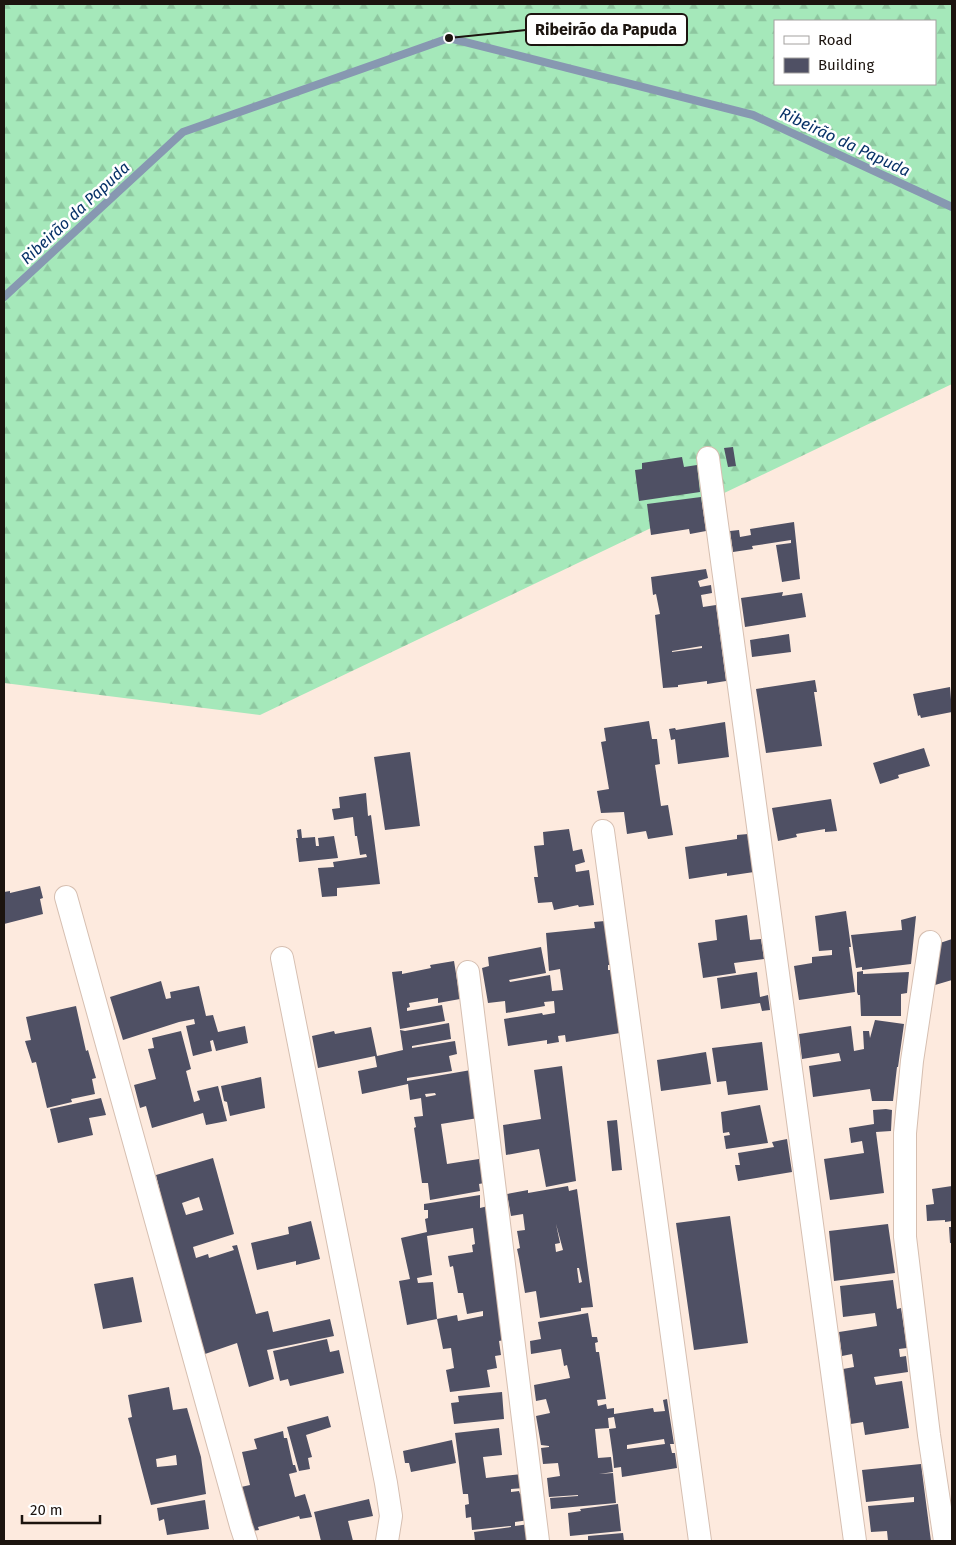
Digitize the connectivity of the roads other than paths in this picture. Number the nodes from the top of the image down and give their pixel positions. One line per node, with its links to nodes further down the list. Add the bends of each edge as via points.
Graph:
1 (708, 458): 11 (street)
2 (603, 831): 10 (street)
3 (66, 897): 7 (street)
4 (930, 942): 12 (street, via 905,1133 905,1237)
5 (282, 958): 8 (street, via 386,1483 391,1516)
6 (468, 972): 9 (street)
7 (246, 1541)
8 (387, 1541)
9 (538, 1541)
10 (700, 1541)
11 (855, 1541)
12 (945, 1541)

